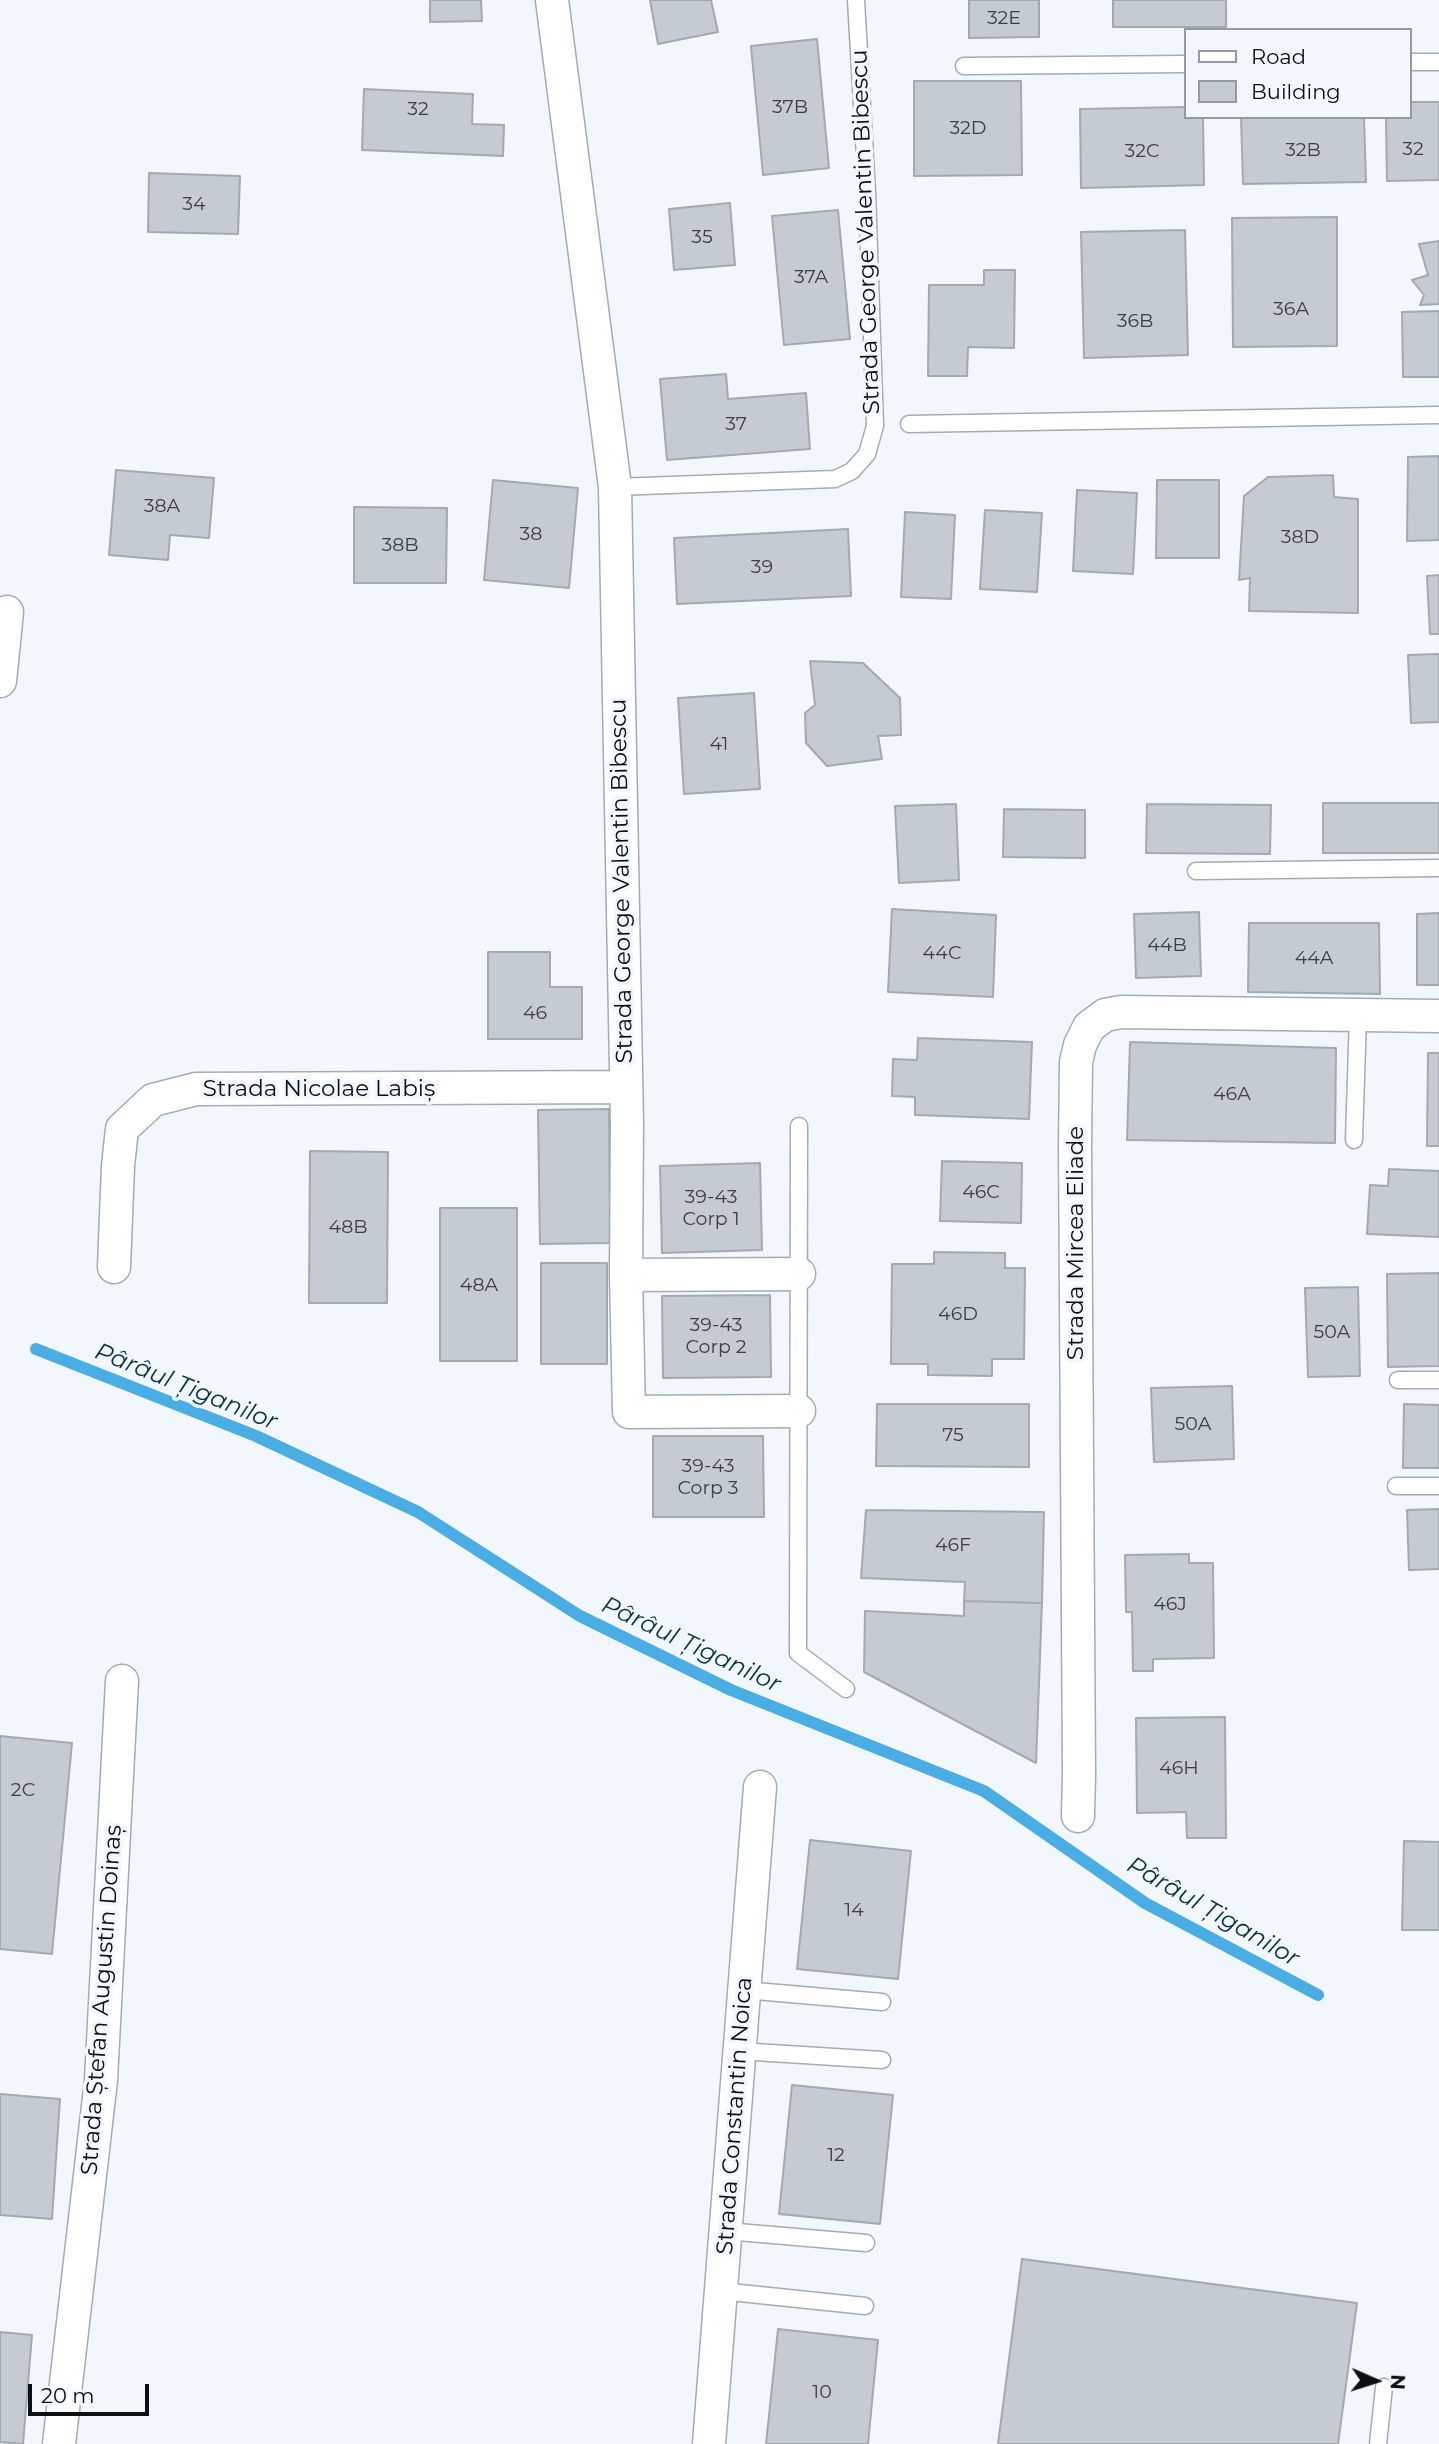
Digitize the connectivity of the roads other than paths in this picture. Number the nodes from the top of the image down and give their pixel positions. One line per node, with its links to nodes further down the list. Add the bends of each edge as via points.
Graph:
1 (552, 0): 9 (street, Strada George Valentin Bibescu)
2 (856, 0): 9 (lane, Strada George Valentin Bibescu, via 875,426 867,454 852,471 835,479)
3 (1411, 62): 4 (lane)
4 (1439, 62)
5 (1184, 64): 6 (lane)
6 (964, 66)
7 (1439, 415): 8 (lane)
8 (909, 424)
9 (615, 487): 16 (street, Strada George Valentin Bibescu)
10 (6, 612): 11 (street)
11 (0, 681)
12 (1439, 868): 13 (lane)
13 (1196, 871)
14 (1358, 1015): 15 (street, Strada Mircea Eliade); 18 (lane); 30 (street, Strada Mircea Eliade, via 1121,1012 1105,1015 1089,1027 1080,1045 1074,1145)
15 (1439, 1016)
16 (625, 1087): 19 (street, Strada Nicolae Labiș, via 196,1088 153,1100 122,1129); 21 (street, Strada George Valentin Bibescu)
17 (799, 1126): 20 (lane)
18 (1354, 1140)
19 (114, 1267)
20 (799, 1273): 21 (street); 24 (lane)
21 (626, 1275): 24 (street, Strada George Valentin Bibescu, via 629,1412)
22 (1398, 1380): 23 (lane)
23 (1439, 1380)
24 (799, 1411): 28 (lane, via 799,1653)
25 (1396, 1486): 26 (lane)
26 (1439, 1486)
27 (122, 1681): 40 (street, Strada Ștefan Augustin Doinaș, via 101,2080)
28 (846, 1689)
29 (761, 1787): 31 (street, Strada Constantin Noica)
30 (1078, 1816)
31 (744, 1990): 32 (lane); 33 (street, Strada Constantin Noica)
32 (882, 2003)
33 (739, 2051): 34 (lane); 35 (street, Strada Constantin Noica)
34 (882, 2060)
35 (726, 2231): 36 (lane); 37 (street, Strada Constantin Noica)
36 (866, 2242)
37 (721, 2291): 38 (lane); 41 (street, Strada Constantin Noica)
38 (865, 2306)
39 (1384, 2387): 42 (lane)
40 (59, 2444)
41 (709, 2444)
42 (1378, 2444)

